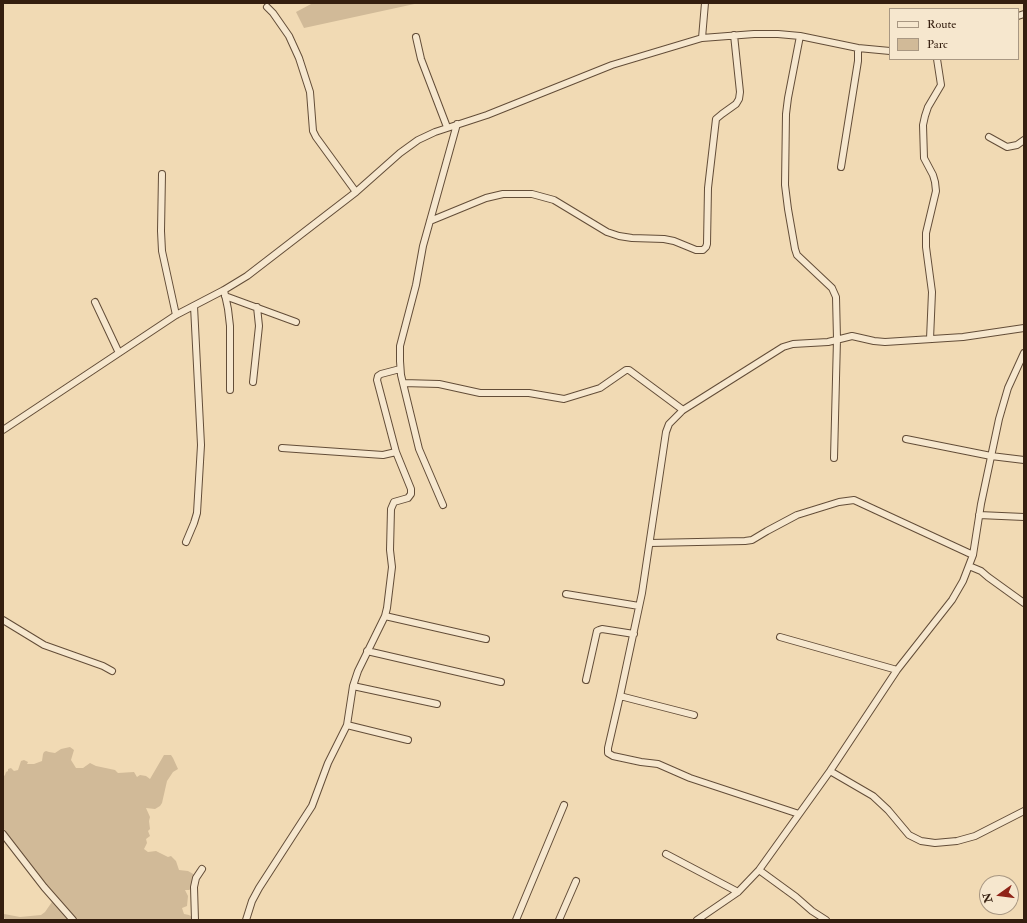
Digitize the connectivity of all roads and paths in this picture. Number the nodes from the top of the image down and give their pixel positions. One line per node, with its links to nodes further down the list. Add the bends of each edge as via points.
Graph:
1 (706, 3): 6 (street)
2 (267, 7): 16 (street, via 289,36 298,58 310,92 313,131)
3 (734, 35): 5 (street); 6 (street); 17 (street, via 739,99 716,119 708,188 707,244 703,250 664,239 619,236 607,232 554,200 532,194 503,194 486,198)
4 (416, 36): 11 (street, via 421,59)
5 (800, 36): 7 (street); 26 (street, via 786,114 788,209 797,255 832,288 836,297)
6 (702, 38): 10 (street, via 612,65 487,115)
7 (858, 48): 8 (street); 14 (street)
8 (889, 51)
9 (936, 60): 25 (street, via 941,85 928,107 923,125 924,158 933,174 936,191 926,233 932,292)
10 (456, 124): 11 (street); 17 (street)
11 (447, 128): 16 (street, via 418,140 400,152)
12 (989, 137): 13 (street, via 1007,147)
13 (1024, 140)
14 (841, 166)
15 (162, 174): 22 (street, via 160,232)
16 (356, 192): 18 (street)
17 (430, 221): 29 (street, via 400,346)
18 (224, 293): 20 (street); 21 (street); 32 (street, via 230,326)
19 (95, 302): 27 (street)
20 (194, 306): 22 (street); 44 (street, via 201,445 197,513)
21 (258, 307): 23 (street); 30 (street)
22 (176, 315): 27 (street)
23 (296, 322)
24 (1024, 328): 25 (street)
25 (930, 339): 26 (street, via 874,341 852,336)
26 (837, 340): 33 (street, via 783,347); 39 (street)
27 (119, 353): 34 (street)
28 (1024, 353): 38 (street, via 1006,394)
29 (400, 369): 31 (street); 37 (street, via 381,374 377,380)
30 (253, 382)
31 (403, 383): 33 (street, via 439,384 480,393 529,393 564,399 600,388 629,370); 41 (street, via 419,449)
32 (230, 390)
33 (683, 410): 45 (street, via 669,424 666,432)
34 (3, 430)
35 (906, 439): 38 (street)
36 (282, 448): 37 (street, via 383,455)
37 (396, 452): 51 (street, via 411,494 408,498 394,502 391,509 392,567)
38 (991, 456): 40 (street); 42 (street)
39 (834, 458)
40 (1024, 460)
41 (443, 505)
42 (979, 515): 43 (street); 46 (street)
43 (1024, 517)
44 (186, 542)
45 (650, 543): 46 (street, via 745,542 797,515 854,500); 50 (street)
46 (973, 555): 47 (street)
47 (969, 566): 49 (street, via 981,571); 57 (street, via 952,600)
48 (566, 594): 50 (street)
49 (1024, 603)
50 (639, 606): 53 (street)
51 (385, 616): 55 (street); 56 (street)
52 (3, 620): 58 (street, via 44,645)
53 (634, 634): 59 (street, via 599,630); 62 (street)
54 (780, 638): 57 (street)
55 (486, 639)
56 (368, 651): 60 (street); 61 (street)
57 (897, 670): 67 (street)
58 (112, 671)
59 (586, 680)
60 (501, 682)
61 (353, 686): 63 (street); 65 (street)
62 (620, 696): 64 (street); 70 (street, via 608,748 608,752 613,756 658,764 690,778)
63 (437, 704)
64 (694, 715)
65 (347, 725): 66 (street); 79 (street, via 328,763 312,806 259,888)
66 (408, 740)
67 (830, 771): 69 (street, via 873,796 909,835 920,841 957,841 975,836); 70 (street)
68 (564, 805): 80 (street)
69 (1024, 811)
70 (800, 814): 74 (street)
71 (3, 834): 77 (street)
72 (666, 854): 76 (street)
73 (202, 869): 78 (street, via 194,887)
74 (759, 870): 76 (street); 83 (street)
75 (576, 881): 81 (street)
76 (738, 892): 82 (street)
77 (73, 920)
78 (195, 920)
79 (246, 920)
80 (516, 920)
81 (559, 920)
82 (697, 920)
83 (826, 920)

